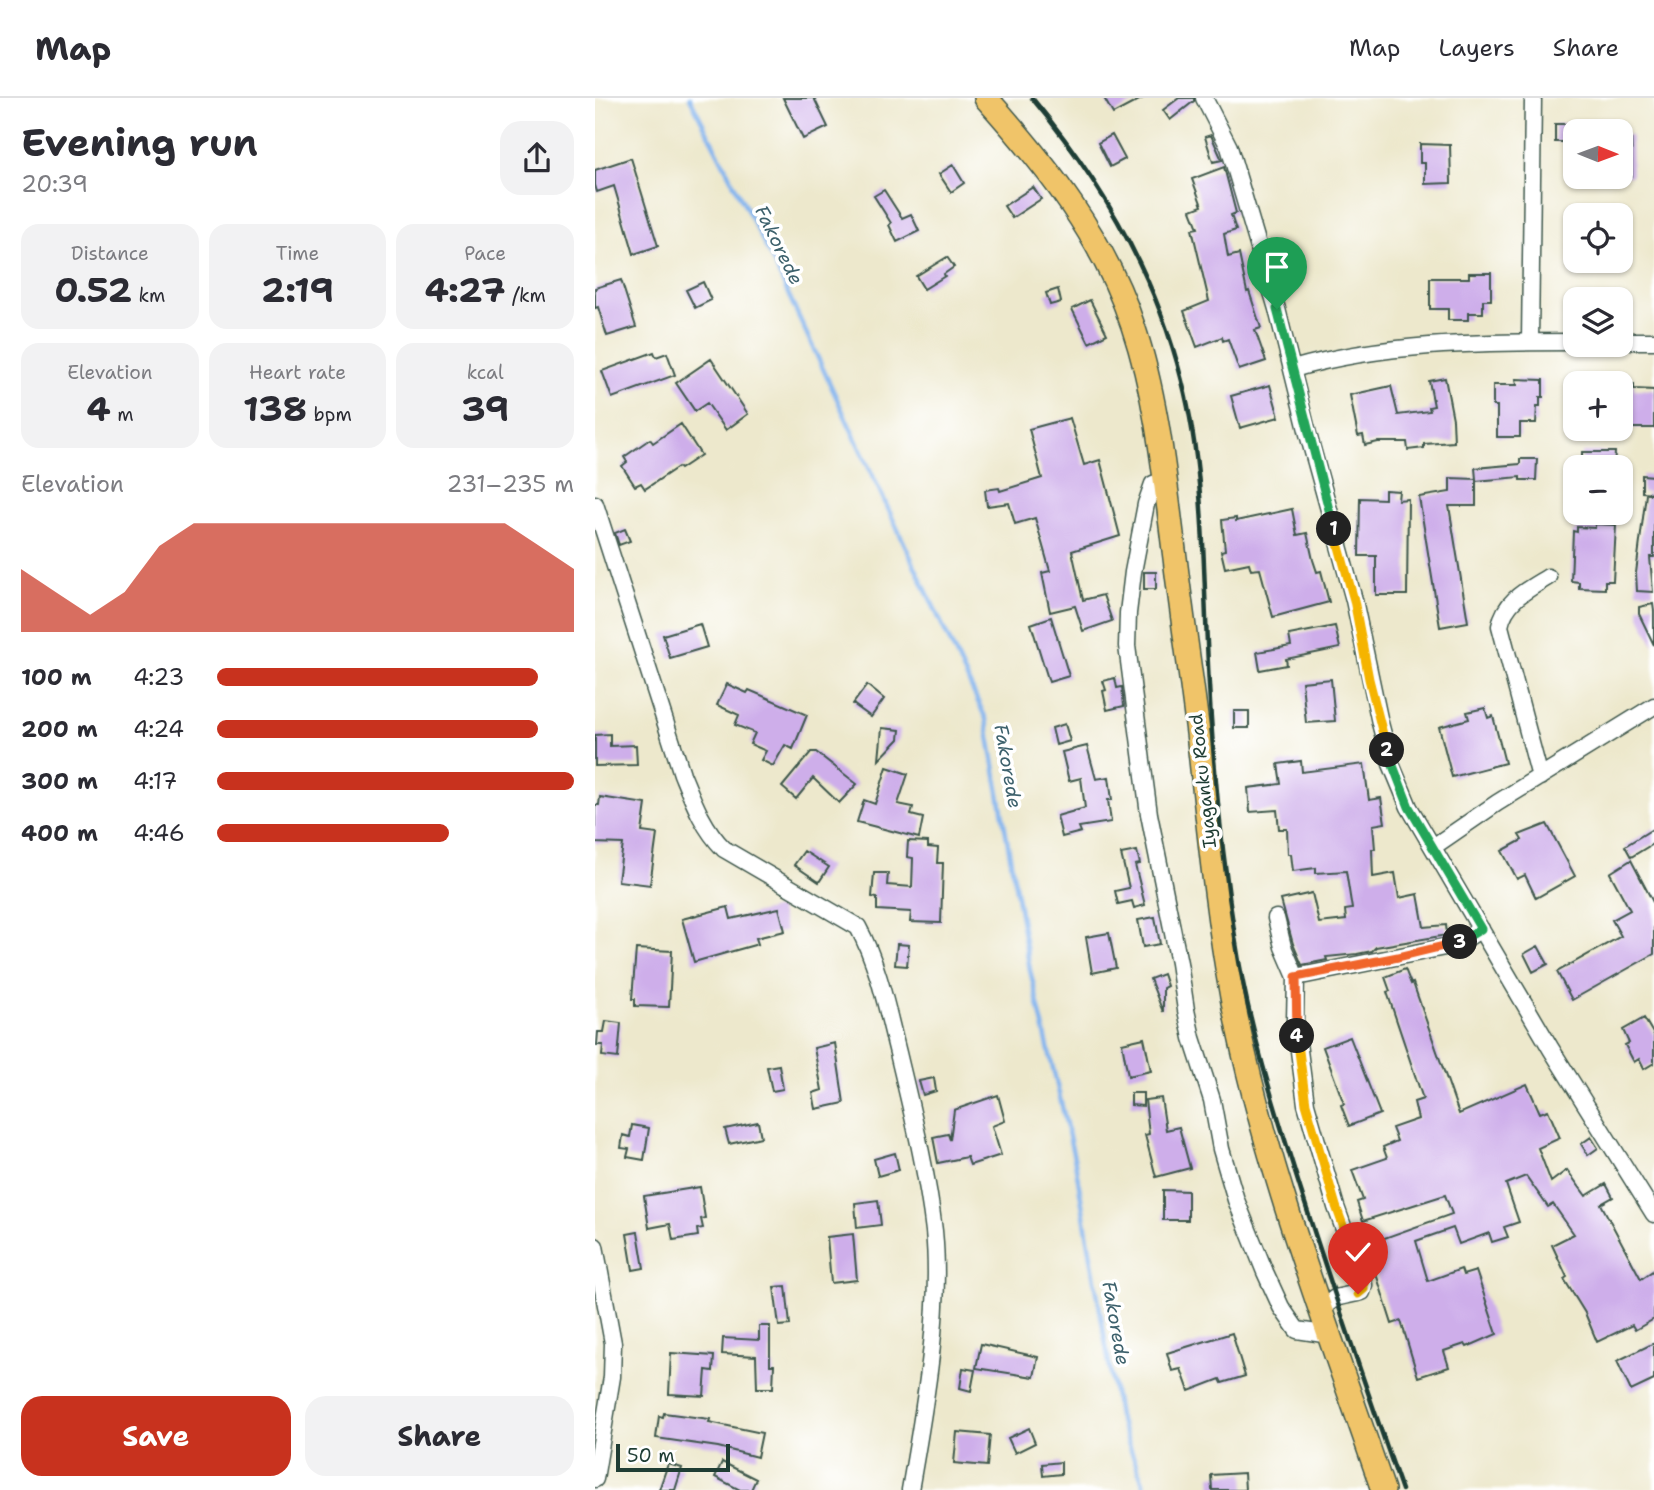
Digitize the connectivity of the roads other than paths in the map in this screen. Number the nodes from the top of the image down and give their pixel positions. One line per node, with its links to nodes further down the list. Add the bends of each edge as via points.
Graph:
1 (986, 98): 9 (highway, Iyaganku Road, via 1043,162 1074,206 1116,285 1146,377)
2 (1204, 98): 8 (street, via 1229,147)
3 (1533, 98): 6 (street)
4 (1633, 341): 5 (street)
5 (1654, 341)
6 (1530, 342): 7 (street); 8 (street, via 1373,351)
7 (1563, 342)
8 (1293, 369): 14 (street, via 1354,600 1391,764)
9 (1165, 480): 20 (highway, Iyaganku Road, via 1231,994 1272,1164); 21 (street, via 1153,485 1146,504 1133,572 1127,646 1149,814 1186,1010 1236,1199 1281,1307 1297,1329)
10 (595, 504): 23 (street, via 682,774 713,839 858,927 869,947 914,1116 934,1233 935,1298)
11 (1548, 577): 13 (street, via 1509,603 1500,625)
12 (1654, 706): 13 (street)
13 (1540, 777): 14 (street)
14 (1433, 847): 16 (street)
15 (1276, 918): 17 (street)
16 (1481, 929): 17 (street, via 1445,947); 18 (street)
17 (1296, 977): 20 (street, via 1295,1020 1306,1104 1364,1284 1362,1292 1335,1298)
18 (1654, 1214)
19 (595, 1246): 22 (street, via 613,1343)
20 (1321, 1309): 21 (highway, Iyaganku Road)
21 (1330, 1335): 24 (highway, Iyaganku Road)
22 (595, 1479)
23 (911, 1490)
24 (1383, 1490)

